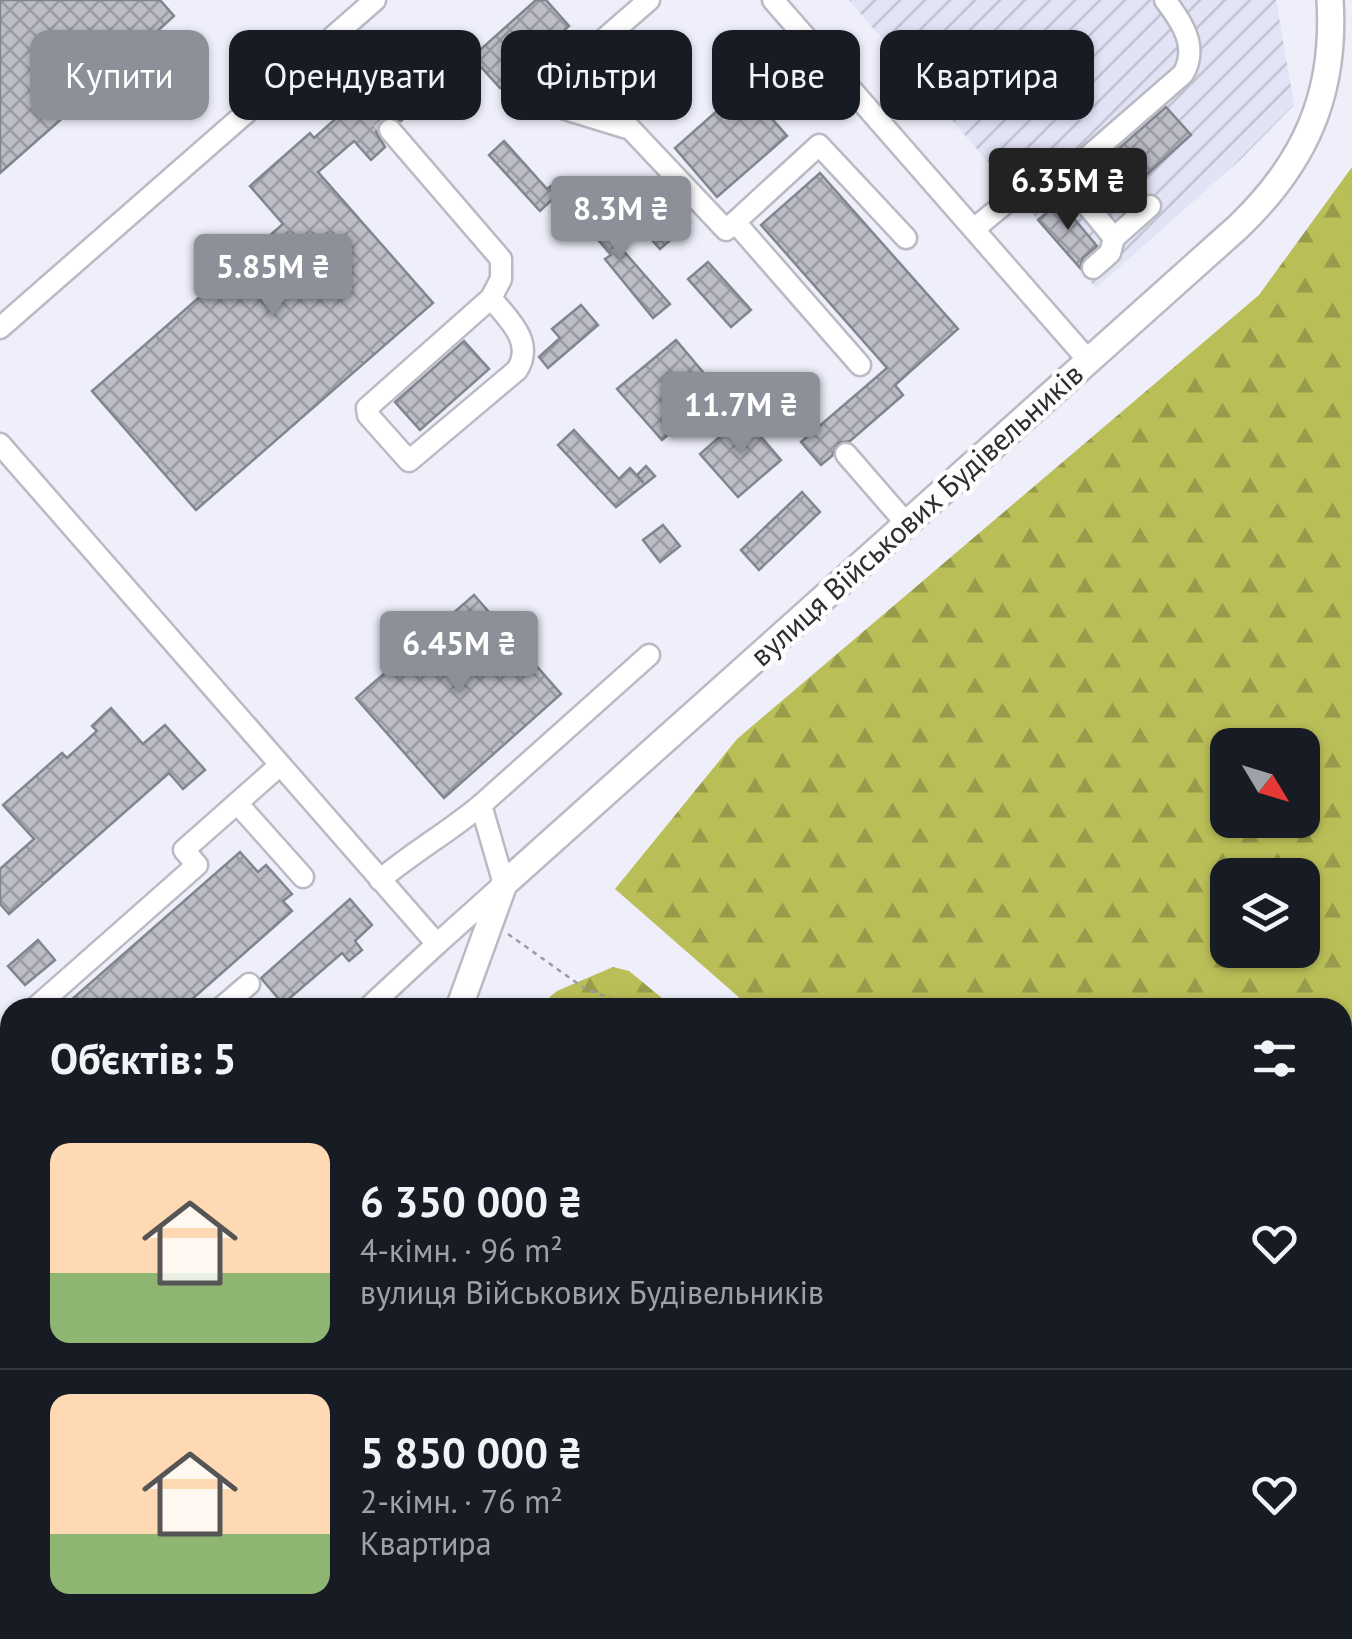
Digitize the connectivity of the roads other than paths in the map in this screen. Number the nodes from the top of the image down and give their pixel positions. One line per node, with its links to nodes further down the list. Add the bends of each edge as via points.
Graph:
1 (375, 0): 6 (street)
2 (649, 0): 9 (street, via 572,67)
3 (774, 0): 14 (street)
4 (1165, 0): 11 (street, via 1187,36 1186,70)
5 (1330, 0): 20 (main road, вулиця Військових Будівельників, via 1323,93 1290,168 1238,227)
6 (341, 30)
7 (239, 120): 19 (street)
8 (603, 120): 9 (street)
9 (630, 128): 13 (street, via 726,230)
10 (390, 130): 18 (street, via 500,259 501,279)
11 (1064, 178): 14 (street, via 1030,182); 16 (street)
12 (1150, 206): 16 (street)
13 (734, 222): 15 (street, via 819,144); 21 (street)
14 (974, 229): 20 (street)
15 (906, 238)
16 (1114, 238): 17 (street)
17 (1093, 268)
18 (491, 298): 18 (street, via 520,336 520,365 409,461 366,408)
19 (0, 328)
20 (1088, 360): 24 (main road, вулиця Військових Будівельників)
21 (860, 365)
22 (0, 444): 26 (street)
23 (846, 454): 24 (street)
24 (905, 522): 31 (main road, вулиця Військових Будівельників)
25 (650, 656): 28 (street)
26 (279, 766): 27 (street); 30 (street)
27 (237, 803): 29 (street); 34 (street, via 184,850 197,866)
28 (482, 805): 30 (street); 31 (street)
29 (303, 877)
30 (380, 880): 32 (street)
31 (504, 884): 32 (street); 37 (main road, вулиця Військових Будівельників)
32 (437, 944): 36 (street)
33 (249, 984): 35 (street)
34 (46, 998)
35 (233, 998)
36 (379, 998)
37 (463, 998)

